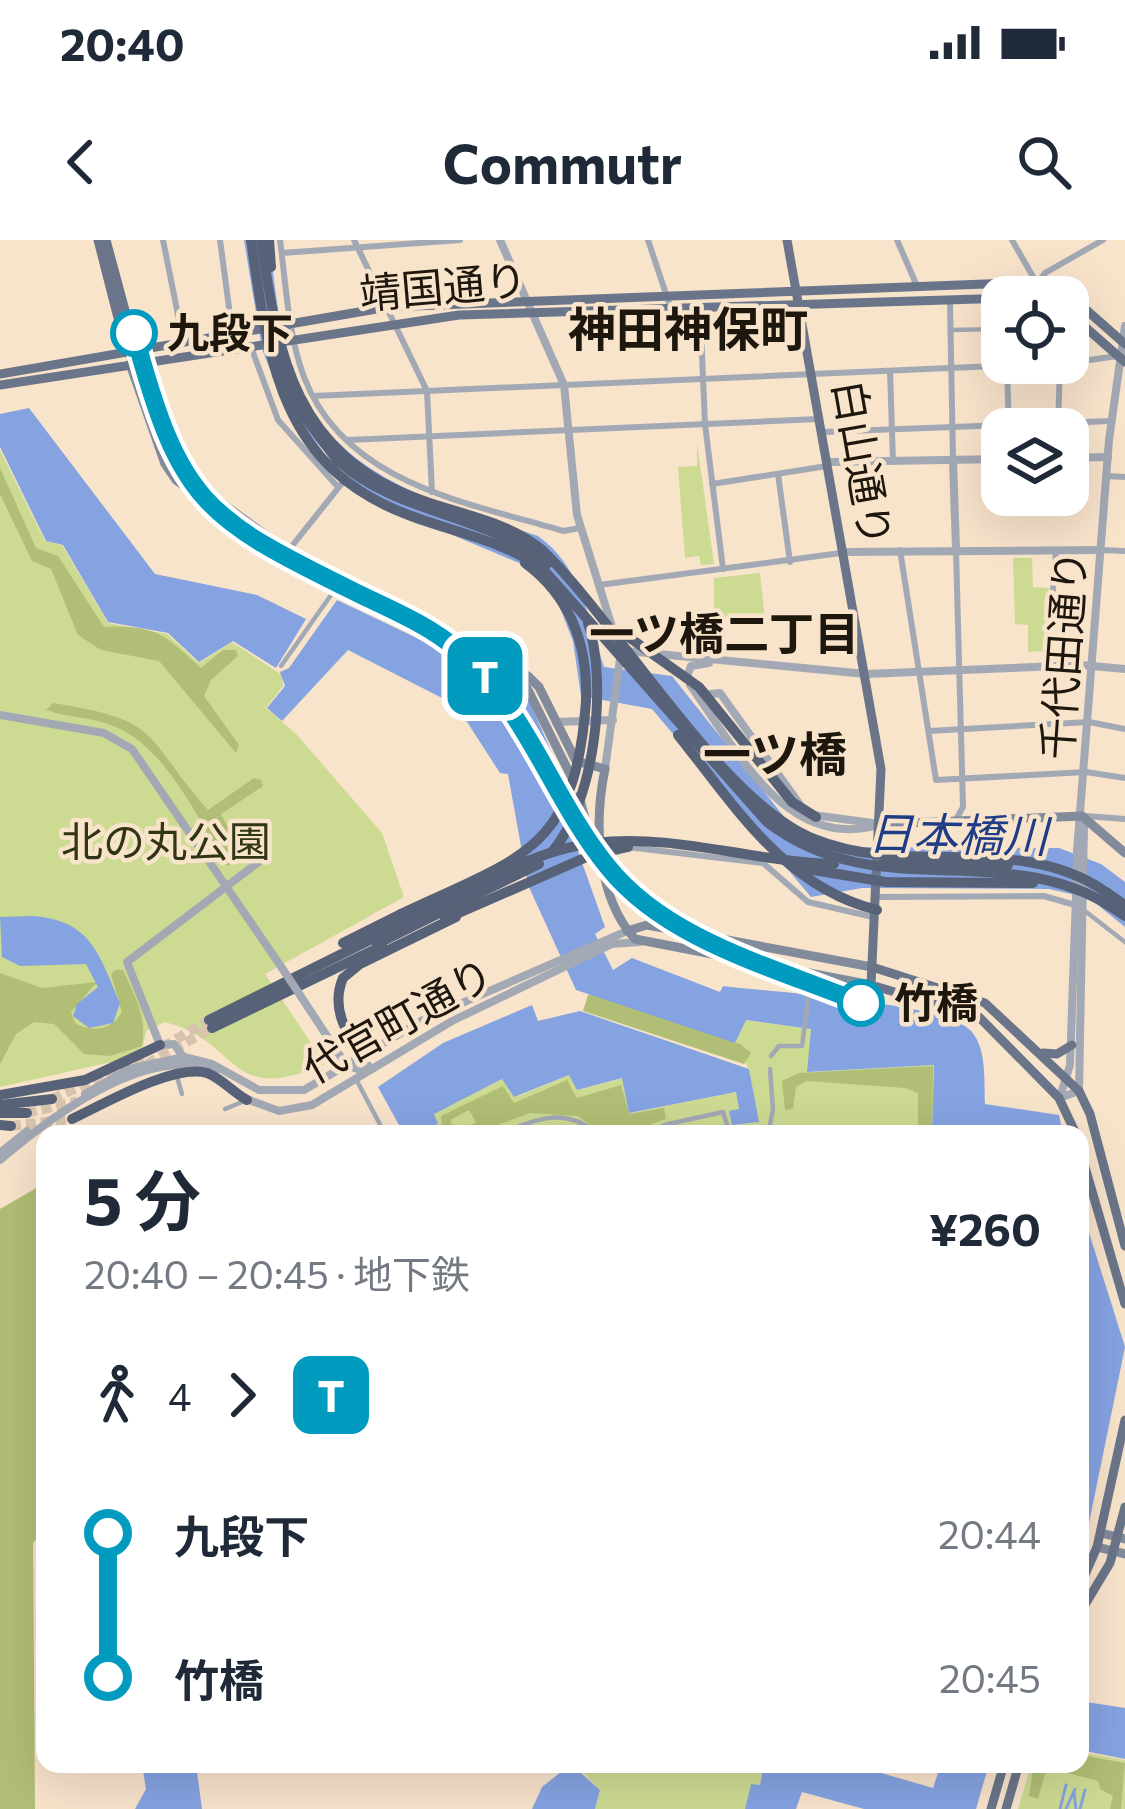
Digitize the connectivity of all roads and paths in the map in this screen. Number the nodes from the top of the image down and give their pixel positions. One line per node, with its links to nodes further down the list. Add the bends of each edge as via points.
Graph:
1 (102, 240): 41 (main road)
2 (164, 240): 38 (street)
3 (220, 240): 34 (street)
4 (248, 240): 82 (highway, bridge, via 270,358 298,427 341,477 387,506)
5 (265, 240): 37 (highway, bridge)
6 (280, 240): 16 (street)
7 (446, 240): 8 (street); 15 (street)
8 (460, 240)
9 (500, 240): 26 (street)
10 (648, 240): 24 (street)
11 (787, 240): 21 (main road, 白山通り)
12 (897, 240): 20 (street)
13 (1012, 240): 17 (street)
14 (1100, 241): 18 (street)
15 (356, 244): 16 (street); 28 (street)
16 (282, 253): 31 (street)
17 (1039, 276)
18 (1044, 276)
19 (981, 282): 20 (main road, 靖国通り)
20 (917, 286): 21 (main road, 靖国通り)
21 (799, 289): 24 (main road, 靖国通り); 25 (main road, 白山通り)
22 (981, 297): 23 (main road, 靖国通り)
23 (950, 298): 25 (main road, 靖国通り); 35 (street)
24 (669, 300): 26 (main road, 靖国通り); 27 (main road, 靖国通り)
25 (801, 302): 27 (main road, 靖国通り); 49 (main road, 白山通り)
26 (530, 304): 28 (main road, 靖国通り); 30 (main road, 靖国通り); 52 (street)
27 (700, 305): 50 (street)
28 (388, 307): 30 (street); 31 (main road, 靖国通り)
29 (1089, 312): 39 (main road)
30 (395, 321): 37 (main road, 靖国通り); 54 (street)
31 (288, 322): 34 (main road, 靖国通り, bridge); 37 (street)
32 (1125, 326): 39 (street, 千代田通り)
33 (981, 329): 35 (street)
34 (232, 330): 38 (main road, 靖国通り)
35 (950, 330): 46 (street)
36 (1089, 331): 42 (main road)
37 (284, 338): 40 (main road, 靖国通り, bridge); 55 (street); 94 (highway, bridge, via 313,417 356,464 404,493 524,536); 133 (highway, bridge, via 298,408 337,460 391,498 535,554 574,595 596,649 586,780 562,839 527,871)
38 (183, 340): 41 (main road, 靖国通り)
39 (1123, 342): 42 (street, 千代田通り)
40 (253, 343): 44 (main road, 靖国通り); 79 (street, via 278,420)
41 (131, 350): 44 (main road); 48 (main road, 靖国通り)
42 (1121, 359): 43 (street); 56 (street, 千代田通り)
43 (1089, 361)
44 (134, 363): 51 (main road, 靖国通り); 89 (main road, via 170,472)
45 (981, 368): 46 (street)
46 (951, 369): 47 (street); 61 (street)
47 (890, 370): 49 (street); 63 (street)
48 (0, 374)
49 (813, 374): 50 (street); 57 (main road, 白山通り)
50 (702, 379): 52 (street); 59 (street)
51 (0, 385)
52 (564, 385): 54 (street); 64 (street)
53 (1125, 389): 56 (street)
54 (427, 391): 55 (street); 66 (street)
55 (313, 396): 67 (street)
56 (1113, 402): 58 (street, 千代田通り)
57 (820, 419): 59 (street); 65 (main road, 白山通り)
58 (1111, 422): 60 (street); 69 (street, 千代田通り)
59 (704, 424): 64 (street); 78 (street)
60 (1089, 424)
61 (952, 427): 62 (street); 63 (street); 72 (street)
62 (981, 427)
63 (892, 430): 65 (street); 73 (street)
64 (568, 431): 66 (street); 81 (street)
65 (823, 432): 74 (main road, 白山通り)
66 (430, 437): 67 (street); 80 (street)
67 (348, 440): 70 (street)
68 (1089, 457): 69 (street)
69 (1108, 457): 76 (street, 千代田通り)
70 (364, 458): 79 (street, bridge); 80 (street)
71 (981, 459): 72 (street)
72 (953, 460): 73 (street); 84 (street)
73 (893, 461): 74 (street)
74 (829, 464): 75 (street); 88 (main road, 白山通り)
75 (778, 474): 78 (street); 90 (street)
76 (1106, 476): 77 (street); 86 (street, 千代田通り)
77 (1125, 477)
78 (712, 484): 91 (street)
79 (339, 486): 89 (street)
80 (432, 492): 81 (street, via 562,531)
81 (580, 528): 92 (street)
82 (456, 530): 95 (highway, bridge, via 543,569); 133 (highway, bridge, via 524,562 566,607 585,662 584,734 570,799 546,836)
83 (900, 549): 84 (street); 88 (street); 104 (street)
84 (956, 549): 85 (street); 103 (street)
85 (1056, 550): 86 (street); 101 (street)
86 (1102, 550): 87 (street); 99 (street, 千代田通り)
87 (1125, 551)
88 (844, 552): 90 (street); 105 (main road, 白山通り)
89 (285, 555): 110 (main road, via 527,676); 124 (main road, via 334,590 528,686)
90 (790, 562): 91 (street)
91 (723, 569): 92 (street)
92 (598, 586): 97 (street)
93 (331, 595): 100 (street)
94 (591, 605): 120 (highway, bridge, via 699,687 792,802); 128 (highway, bridge, via 738,782 799,832 870,853 1036,861 1070,871)
95 (599, 629): 128 (highway, bridge, via 743,800 805,847 877,869 1033,877); 130 (highway, bridge, via 770,849 807,882 860,905)
96 (654, 652): 97 (street); 98 (street); 106 (street)
97 (620, 657): 109 (street)
98 (719, 663): 105 (street); 106 (street, via 691,666)
99 (1094, 665): 101 (street); 102 (street); 111 (street, 千代田通り)
100 (281, 666)
101 (1048, 667): 103 (street)
102 (1125, 669)
103 (960, 671): 104 (street); 112 (street)
104 (920, 673): 105 (street); 114 (street)
105 (866, 674): 123 (main road, 白山通り)
106 (687, 680): 107 (street)
107 (701, 700): 120 (street, via 719,693); 123 (street, via 793,815 826,829)
108 (0, 715): 127 (street, via 125,743)
109 (613, 720): 110 (street); 115 (street)
110 (556, 722): 115 (main road, via 576,761)
111 (1089, 722): 112 (street); 113 (street); 116 (street, 千代田通り)
112 (962, 729): 114 (street); 118 (street)
113 (1125, 729)
114 (929, 731): 118 (street, via 936,779)
115 (604, 769): 124 (main road)
116 (1086, 772): 117 (street); 118 (street); 119 (street, 千代田通り)
117 (1125, 778)
118 (963, 779): 122 (street)
119 (1082, 816): 121 (street); 122 (main road); 125 (main road); 129 (street, 千代田通り, bridge)
120 (816, 817): 123 (street)
121 (1125, 819)
122 (955, 821): 123 (main road)
123 (882, 824): 130 (main road, 白山通り, bridge)
124 (597, 849): 130 (street, via 763,863 808,902); 134 (main road)
125 (1125, 853)
126 (260, 861): 127 (street)
127 (229, 886): 145 (street, via 127,962); 150 (street, bridge)
128 (1103, 896): 131 (highway); 132 (highway); 133 (highway, bridge, via 1052,884 872,881 645,846 590,856); 133 (highway, bridge, via 1031,867 795,862 616,841 537,859)
129 (1080, 903): 130 (street, via 1044,896); 137 (street); 146 (street); 155 (street)
130 (878, 904): 139 (main road, 白山通り)
131 (1125, 905)
132 (1125, 916)
133 (408, 927): 133 (highway, via 314,975 210,1024 274,985); 147 (highway, via 340,984 341,1018)
134 (627, 931): 135 (street, 代官町通り); 136 (main road); 139 (main road, via 647,925)
135 (611, 940): 136 (street, 代官町通り); 138 (street, 代官町通り)
136 (641, 942): 141 (main road)
137 (1125, 943)
138 (561, 964): 142 (street, 代官町通り); 143 (street, 代官町通り)
139 (872, 967): 141 (main road, 白山通り); 144 (main road, via 972,996)
140 (809, 985): 149 (street, via 802,1046 778,1046)
141 (871, 985): 158 (main road, via 972,1012)
142 (442, 1011): 143 (street); 147 (street, 代官町通り)
143 (456, 1018): 148 (street, 代官町通り)
144 (1028, 1043): 146 (main road, via 1049,1056); 154 (main road)
145 (160, 1045): 151 (street, 代官町通り, via 174,1044); 157 (highway, via 85,1080)
146 (1072, 1045): 154 (street)
147 (369, 1051): 150 (street, 代官町通り)
148 (400, 1051): 150 (street, via 360,1070); 153 (street, 代官町通り)
149 (771, 1056)
150 (346, 1065): 151 (street, 代官町通り, via 304,1090 272,1094 203,1060)
151 (181, 1066): 156 (street); 160 (highway); 164 (highway); 165 (street, via 94,1094)
152 (770, 1069): 171 (street)
153 (356, 1079): 160 (street, 代官町通り, via 301,1109); 166 (street)
154 (1069, 1082): 155 (main road); 158 (street)
155 (1079, 1091): 158 (street); 176 (main road)
156 (182, 1094)
157 (0, 1095)
158 (1059, 1098): 172 (main road)
159 (52, 1100): 161 (highway)
160 (247, 1100): 162 (street)
161 (0, 1109): 163 (highway)
162 (225, 1109)
163 (26, 1113)
164 (72, 1119)
165 (43, 1125)
166 (380, 1125)
167 (521, 1125): 168 (street, via 557,1117)
168 (585, 1125)
169 (664, 1125): 170 (street, via 723,1112)
170 (727, 1125)
171 (770, 1125)
172 (1072, 1125)
173 (36, 1130): 174 (street)
174 (0, 1156)
175 (1089, 1181): 178 (main road)
176 (1119, 1209): 177 (main road)
177 (1125, 1246)
178 (1125, 1304)
179 (1125, 1420): 181 (main road)
180 (1125, 1508): 182 (main road)
181 (1101, 1533): 182 (main road); 183 (main road)
182 (1121, 1538): 184 (main road)
183 (1097, 1547): 184 (main road); 185 (main road)
184 (1120, 1552): 186 (main road)
185 (1089, 1565)
186 (1089, 1599)
187 (1001, 1773): 189 (main road)
188 (1016, 1773): 190 (main road)
189 (991, 1809)
190 (1006, 1809)

